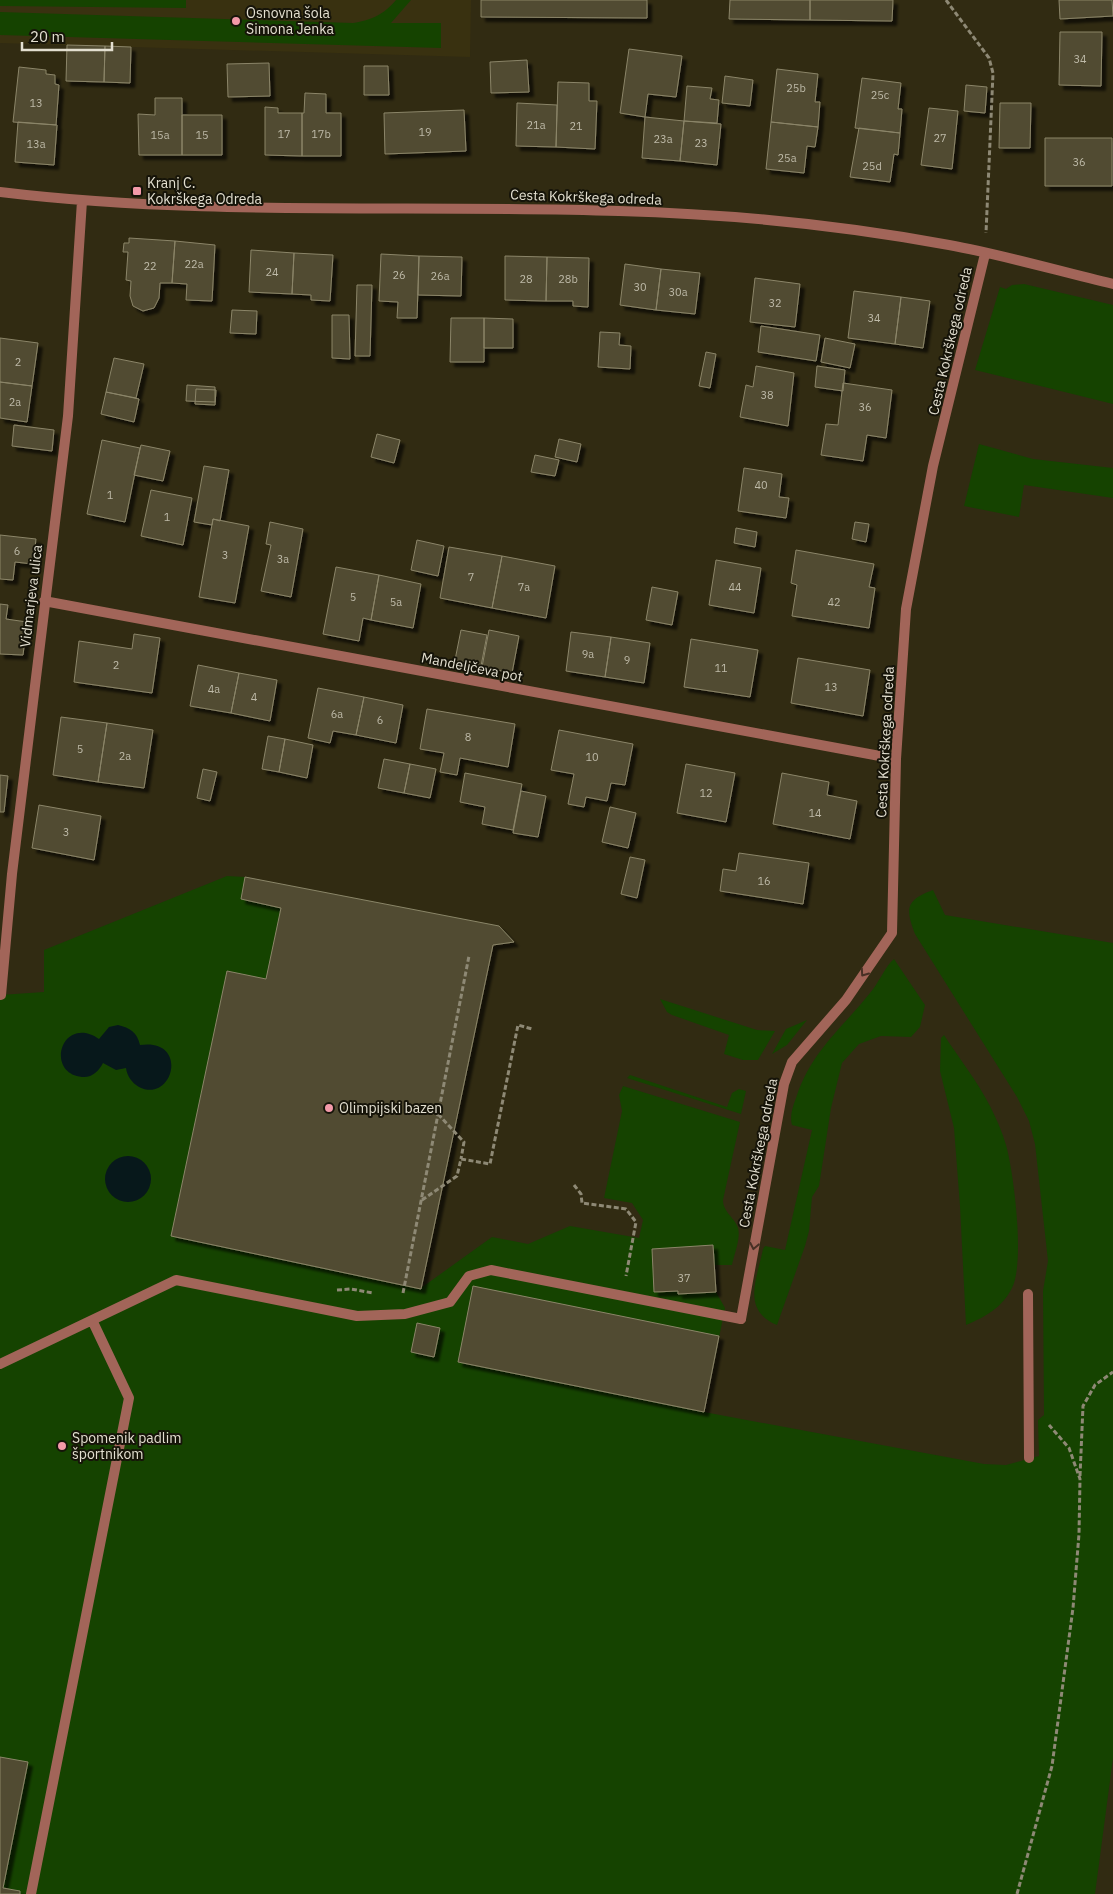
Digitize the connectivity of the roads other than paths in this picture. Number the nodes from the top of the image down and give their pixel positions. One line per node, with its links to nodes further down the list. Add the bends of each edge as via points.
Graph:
1 (0, 192): 2 (street, Cesta Kokrškega odreda)
2 (82, 201): 3 (street, Cesta Kokrškega odreda, via 242,209 431,207 630,211 814,226 904,237); 5 (street, Vidmarjeva ulica, via 68,416)
3 (985, 254): 4 (street); 6 (street, Cesta Kokrškega odreda, via 933,466 906,609)
4 (1113, 284)
5 (44, 600): 6 (street, Mandeljčeva pot); 7 (street, Vidmarjeva ulica)
6 (896, 759): 9 (street, Cesta Kokrškega odreda, one-way to 9, via 892,933 846,1000 792,1062 784,1084 741,1319 491,1270 469,1276 450,1302 405,1314 357,1316 176,1280)
7 (1, 995)
8 (1028, 1294): 11 (street)
9 (92, 1320): 10 (street); 12 (street, via 129,1398)
10 (0, 1364)
11 (1029, 1458)
12 (31, 1894)

